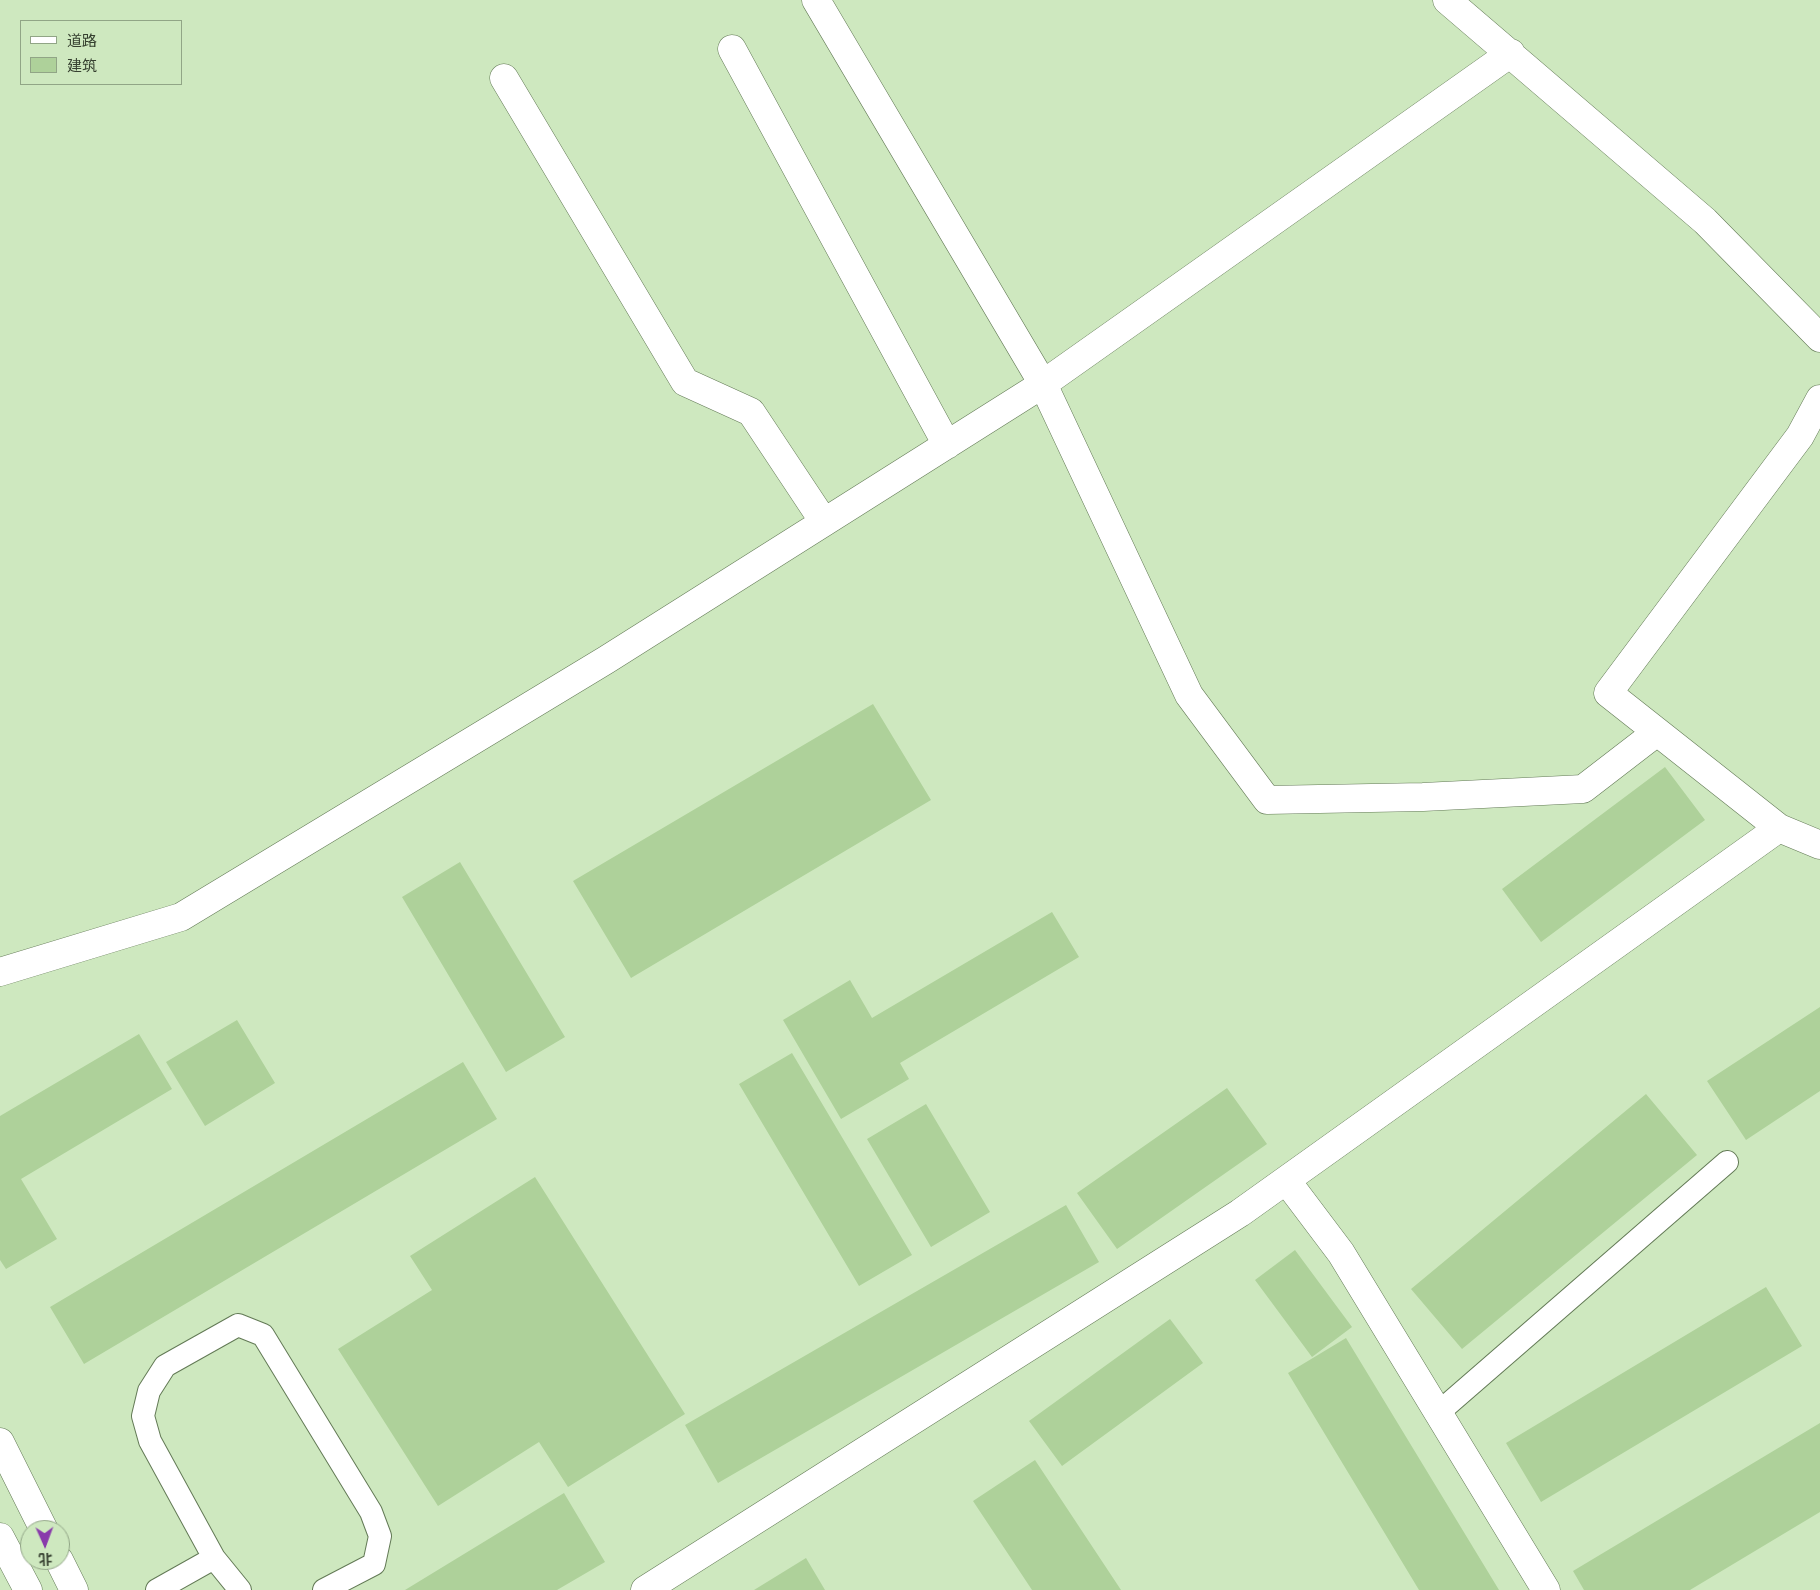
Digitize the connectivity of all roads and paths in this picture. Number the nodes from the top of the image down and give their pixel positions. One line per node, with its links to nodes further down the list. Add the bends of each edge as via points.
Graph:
1 (816, 0): 7 (street)
2 (1447, 0): 4 (street)
3 (732, 49): 9 (street)
4 (1511, 54): 6 (street, via 1706,221); 7 (street)
5 (504, 78): 10 (street, via 685,382 751,412)
6 (1820, 338)
7 (1044, 384): 9 (street); 11 (street, via 1189,695 1267,800 1583,789)
8 (1820, 398): 11 (street, via 1800,436 1608,693)
9 (948, 445): 10 (street)
10 (824, 522): 14 (street, via 606,660 182,917)
11 (1657, 732): 12 (street)
12 (1779, 828): 13 (street); 16 (street)
13 (1820, 845)
14 (0, 972)
15 (1728, 1162): 17 (lane)
16 (1286, 1180): 17 (street, via 1341,1253); 28 (street, via 1240,1213)
17 (1438, 1413): 29 (street)
18 (0, 1442): 19 (street)
19 (39, 1520)
20 (1, 1539): 23 (street)
21 (214, 1558): 25 (lane); 26 (lane); 27 (lane, via 150,1441 143,1416 149,1392 165,1366 238,1325 263,1335 371,1512 380,1536 374,1564)
22 (64, 1570): 24 (street)
23 (28, 1590)
24 (74, 1590)
25 (158, 1590)
26 (240, 1590)
27 (324, 1590)
28 (645, 1590)
29 (1546, 1590)

